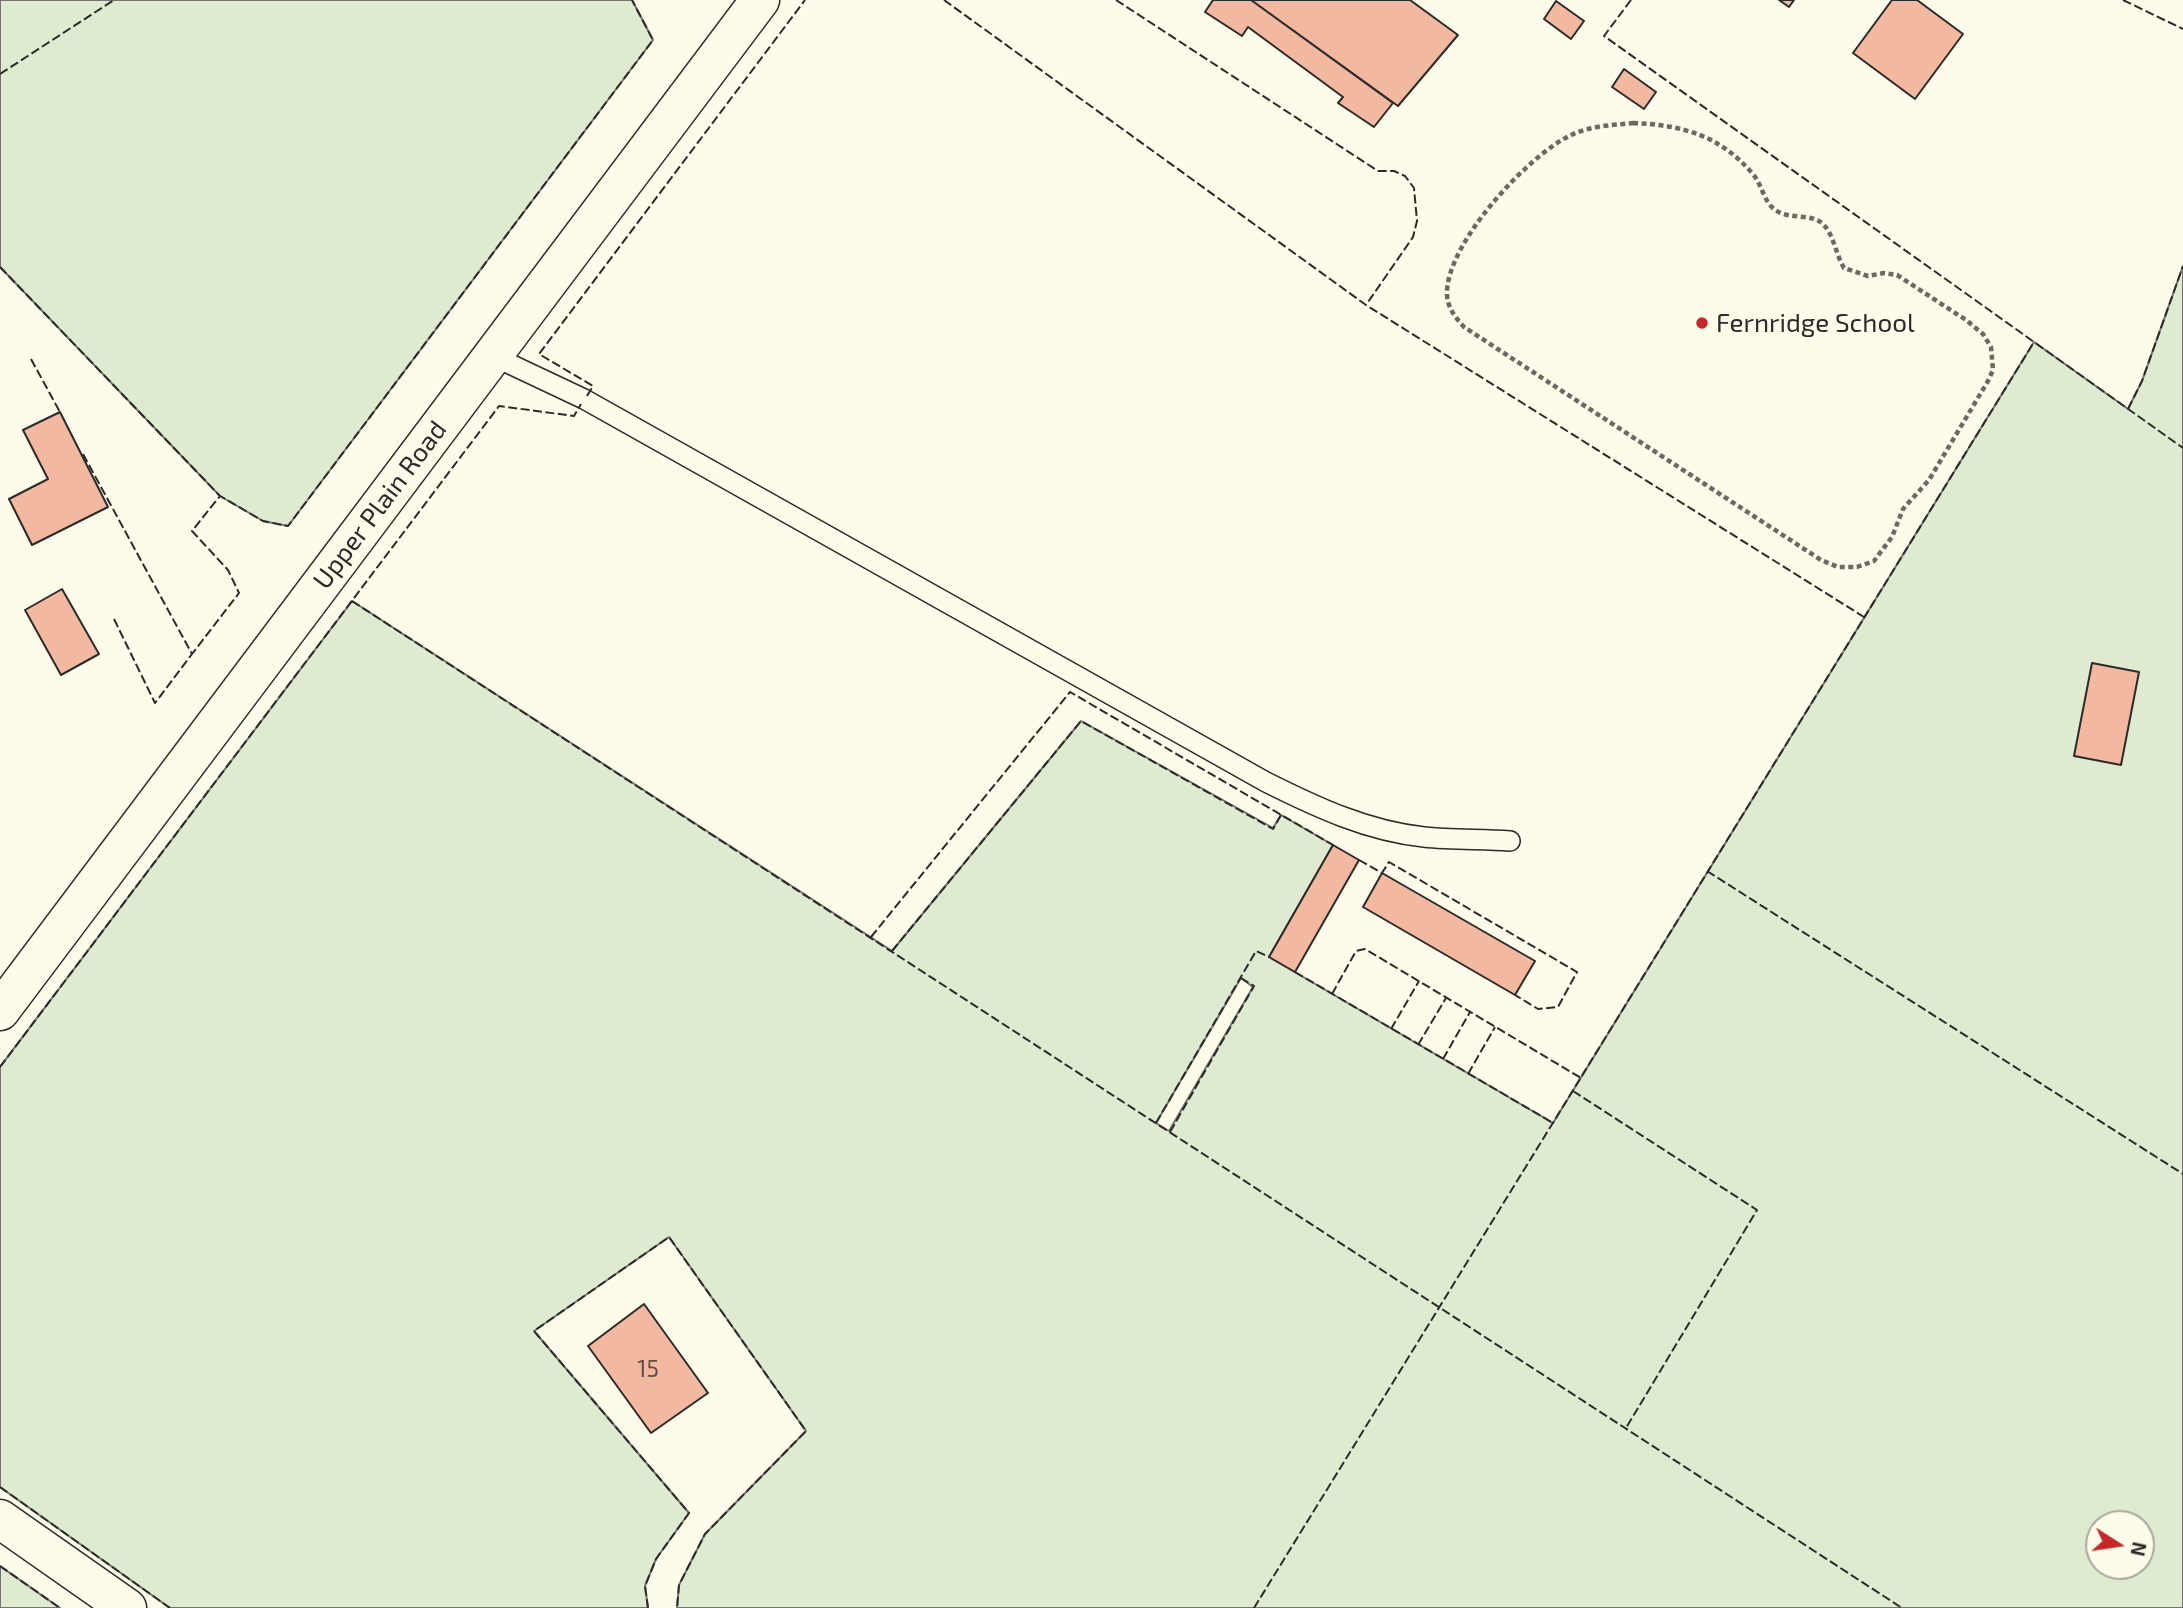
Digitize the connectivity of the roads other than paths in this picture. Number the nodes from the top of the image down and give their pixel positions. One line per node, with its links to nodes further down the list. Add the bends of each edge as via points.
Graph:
1 (760, 0): 2 (street, Upper Plain Road)
2 (493, 356): 3 (lane, via 584,399 1305,802 1357,823 1423,837); 4 (street, Upper Plain Road)
3 (1510, 841)
4 (0, 1010)
5 (0, 1519): 6 (street)
6 (127, 1608)

